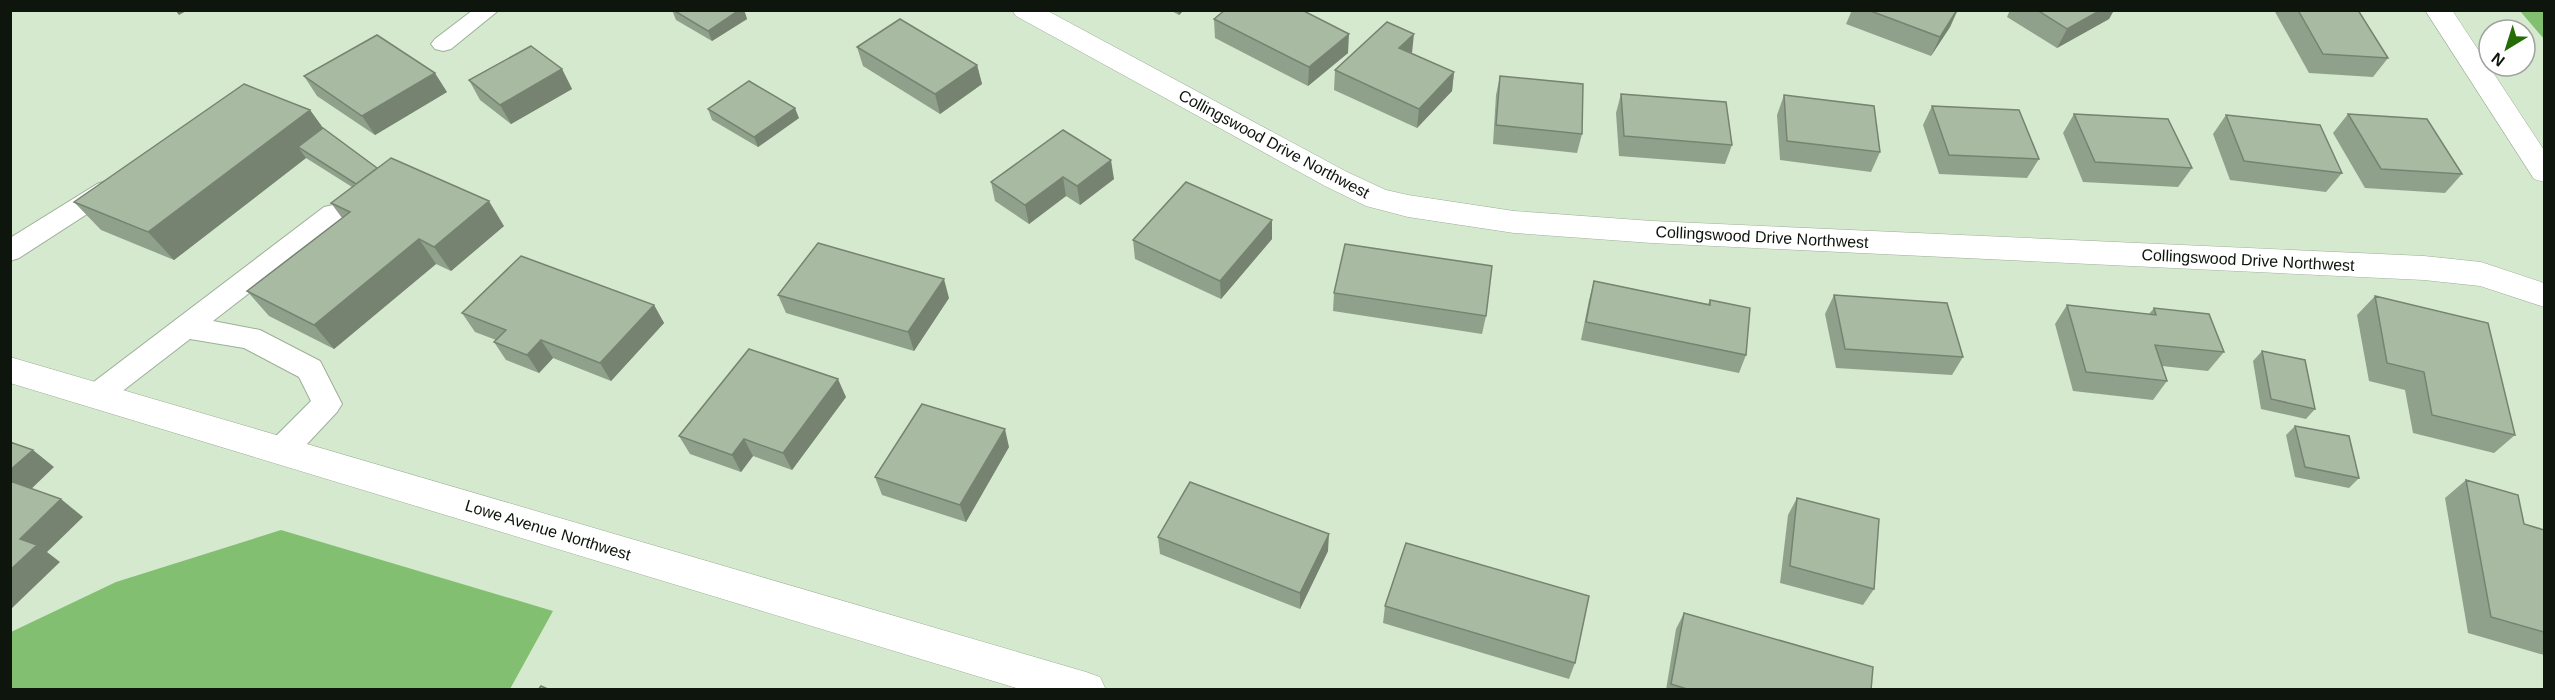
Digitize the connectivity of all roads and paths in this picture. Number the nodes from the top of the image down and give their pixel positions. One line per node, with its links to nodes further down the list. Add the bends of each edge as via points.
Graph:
1 (488, 10): 4 (lane)
2 (1024, 10): 9 (street, Collingswood Drive Northwest, via 1336,179 1377,198 1408,206 1514,222 1652,232 2424,268 2481,274)
3 (2438, 10): 5 (street)
4 (443, 44)
5 (2544, 172)
6 (106, 190): 8 (lane)
7 (333, 214): 10 (lane)
8 (10, 251)
9 (2544, 295)
10 (185, 327): 12 (lane); 13 (lane, via 250,338 310,369 327,404)
11 (10, 370): 12 (street, Lowe Avenue Northwest)
12 (97, 395): 13 (street, Lowe Avenue Northwest)
13 (281, 451): 14 (street, Lowe Avenue Northwest)
14 (1086, 690)

